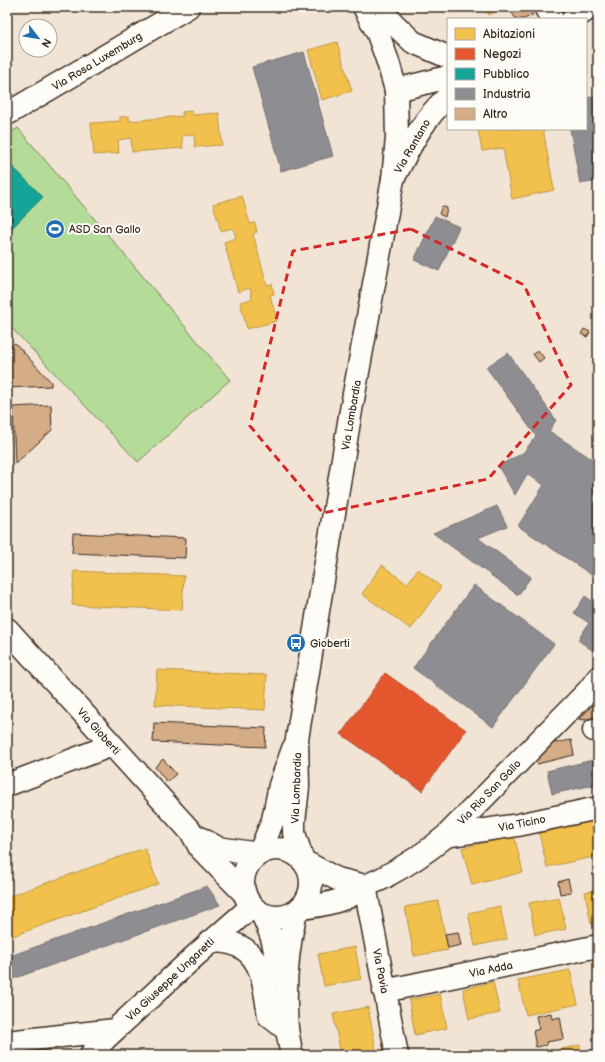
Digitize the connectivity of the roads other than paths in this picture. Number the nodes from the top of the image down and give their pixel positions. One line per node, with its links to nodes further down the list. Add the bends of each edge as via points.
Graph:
1 (188, 7): 12 (street, Via Rosa Luxemburg)
2 (364, 7): 10 (street, Via Lombardia, via 378,34)
3 (378, 7): 8 (street, via 413,42)
4 (545, 7): 6 (street)
5 (591, 7): 7 (street)
6 (551, 18)
7 (574, 18)
8 (447, 57)
9 (447, 77): 10 (street)
10 (396, 90): 13 (street, Via Lombardia, via 397,138)
11 (447, 98): 13 (street, Via Rantano, via 428,116 416,133)
12 (7, 114)
13 (393, 179): 16 (street, Via Lombardia, via 350,416)
14 (7, 629): 17 (street, Via Gioberti)
15 (598, 678): 21 (street, Via Rio San Gallo)
16 (297, 739): 22 (street, Via Lombardia, via 280,786 273,820); 23 (street, Via Lombardia, via 298,787 294,833)
17 (112, 745): 18 (street); 20 (street, Via Gioberti)
18 (7, 785)
19 (598, 808): 21 (street, Via Ticino, via 518,825)
20 (192, 833): 22 (street, via 218,848); 25 (street, via 200,848)
21 (446, 836): 24 (street, Via Rio San Gallo, via 408,864)
22 (259, 854): 23 (street, via 273,849 285,850); 25 (street, via 246,870 243,886)
23 (303, 861): 24 (street, via 337,879); 26 (street, via 310,873 311,885 309,895)
24 (365, 886): 26 (street, Via Rio San Gallo, via 349,897); 29 (street, Via Pavia)
25 (253, 905): 26 (street, via 279,917); 27 (street, Via Giuseppe Ungaretti); 30 (street, via 271,932 275,948 276,986)
26 (298, 910): 30 (street, via 290,945)
27 (209, 942): 31 (street, Via Giuseppe Ungaretti); 32 (street, via 225,942 239,946 252,954 259,968 269,1016)
28 (598, 946): 29 (street, Via Adda)
29 (384, 991): 36 (street, Via Pavia)
30 (285, 1000): 32 (street)
31 (114, 1030): 33 (street); 34 (street, Via Giuseppe Ungaretti)
32 (287, 1030): 35 (street)
33 (7, 1042)
34 (91, 1055)
35 (292, 1055)
36 (397, 1055)

